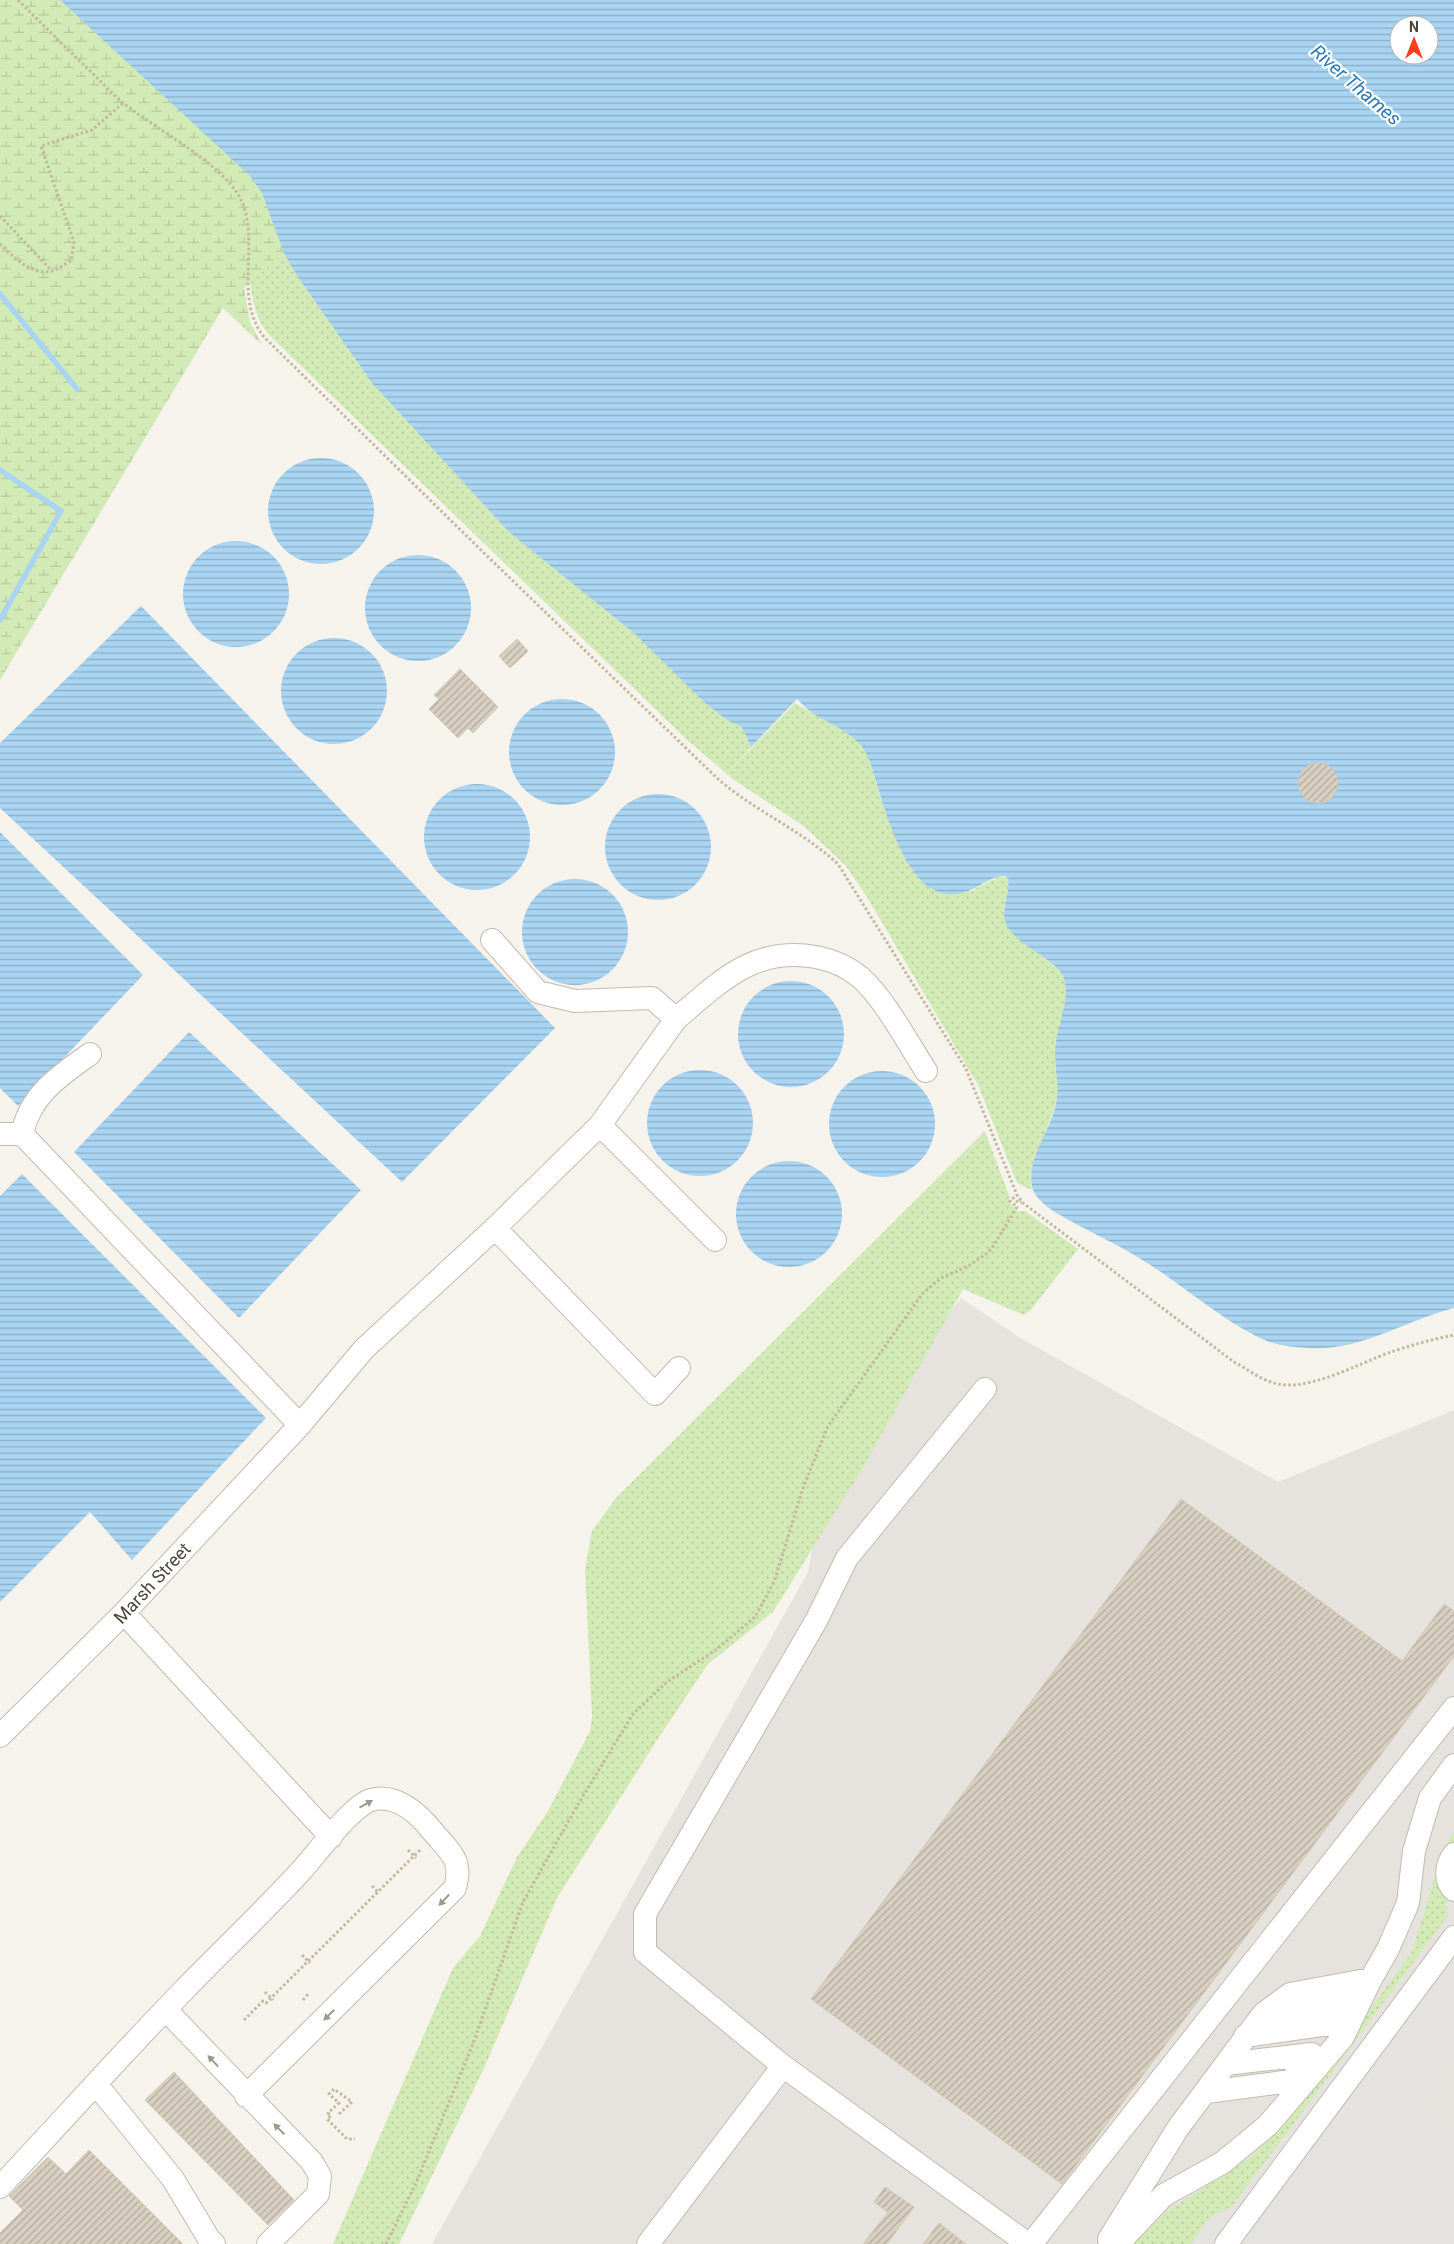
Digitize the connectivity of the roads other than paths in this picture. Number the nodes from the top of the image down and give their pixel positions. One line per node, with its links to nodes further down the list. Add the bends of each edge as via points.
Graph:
1 (492, 940): 2 (street, via 538,992 575,1001 652,998)
2 (676, 1019): 4 (street, Marsh Street, via 725,978 753,962 794,954 831,960 860,977); 5 (street, Marsh Street)
3 (90, 1054): 6 (street, via 41,1093)
4 (926, 1071)
5 (600, 1125): 7 (street, Marsh Street); 8 (street)
6 (11, 1134): 11 (street)
7 (495, 1228): 9 (street, via 655,1394); 11 (street, Marsh Street, via 364,1349)
8 (715, 1240)
9 (679, 1368)
10 (985, 1389): 28 (street, via 847,1558 816,1621 645,1914 645,1952)
11 (300, 1425): 12 (street, Marsh Street)
12 (124, 1613): 14 (street, Marsh Street); 16 (street)
13 (1454, 1708): 36 (street)
14 (0, 1736)
15 (1454, 1765): 20 (street, via 1430,1798 1414,1851 1408,1903)
16 (330, 1837): 22 (street); 31 (street, one-way to 31, via 369,1801 385,1798 401,1802 431,1829 458,1865 455,1888)
17 (1454, 1854): 18 (street, via 1448,1865 1448,1882)
18 (1454, 1890)
19 (1454, 1937): 39 (street)
20 (1371, 1980): 21 (street); 23 (street, via 1290,1994); 38 (street, via 1343,2037 1268,2125 1222,2163 1164,2195)
21 (1355, 2000): 23 (street); 24 (street)
22 (166, 2010): 29 (street); 31 (street, one-way to 22)
23 (1263, 2014): 25 (street)
24 (1336, 2023): 25 (street); 26 (street)
25 (1245, 2036): 27 (street)
26 (1312, 2054): 27 (street); 30 (street, via 1291,2081)
27 (1226, 2064): 30 (street)
28 (784, 2066): 35 (street); 36 (street)
29 (96, 2084): 32 (street); 33 (street, via 173,2179)
30 (1207, 2092): 37 (street, via 1178,2128)
31 (246, 2096): 34 (street, one-way to 31, via 318,2194 320,2176 312,2162)
32 (0, 2187)
33 (214, 2244)
34 (268, 2244)
35 (648, 2244)
36 (1030, 2244)
37 (1106, 2244)
38 (1118, 2244)
39 (1226, 2244)

